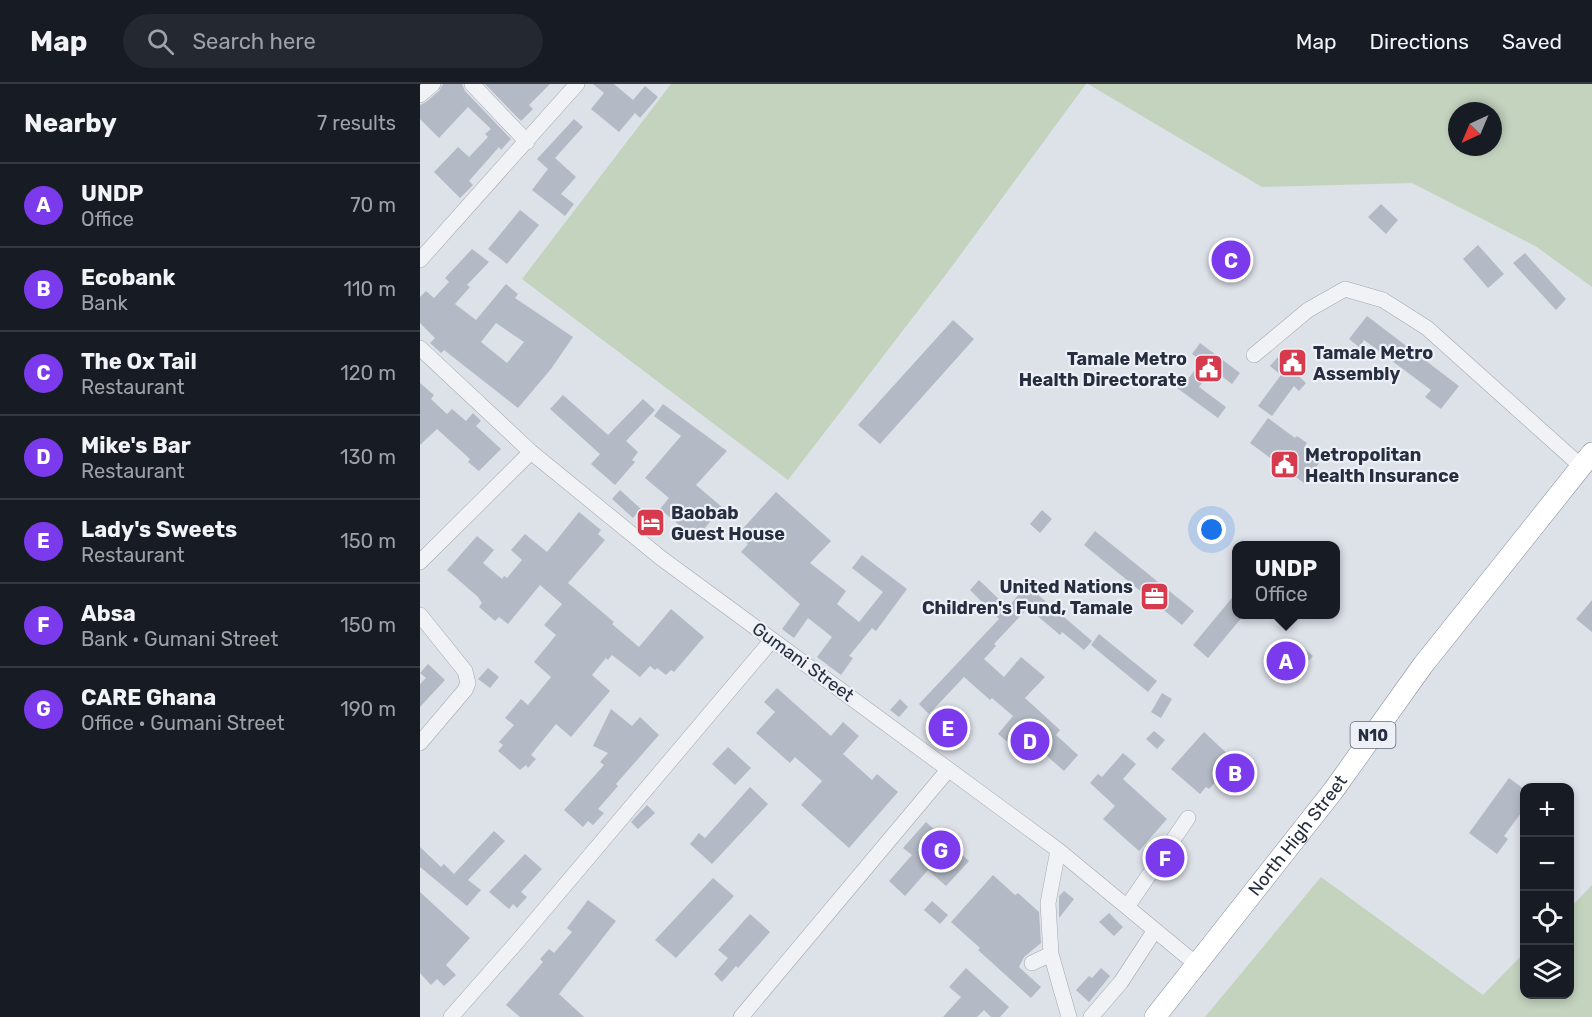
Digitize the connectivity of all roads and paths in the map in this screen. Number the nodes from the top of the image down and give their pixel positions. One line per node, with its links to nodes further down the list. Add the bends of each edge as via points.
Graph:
1 (434, 84): 4 (street)
2 (472, 84): 5 (street)
3 (577, 84): 5 (street)
4 (420, 95)
5 (527, 141): 6 (street)
6 (420, 260)
7 (420, 348): 9 (street, Gumani Street)
8 (1254, 355): 10 (street, via 1308,310 1345,289 1383,300 1427,328)
9 (531, 452): 11 (street); 13 (street, Gumani Street, via 662,558)
10 (1587, 460): 22 (highway, North High Street / N10, via 1423,665 1333,791)
11 (420, 562)
12 (420, 615): 14 (street, via 465,671 468,683)
13 (772, 640): 15 (street, Gumani Street); 23 (street)
14 (420, 743)
15 (948, 770): 17 (street, Gumani Street); 24 (street)
16 (1188, 818): 18 (street)
17 (1058, 850): 18 (street, Gumani Street); 20 (street, via 1048,903)
18 (1127, 907): 19 (street, Gumani Street)
19 (1155, 930): 22 (street, Gumani Street); 26 (street, via 1121,982)
20 (1051, 954): 21 (street); 25 (street)
21 (1032, 963)
22 (1196, 964): 27 (highway, North High Street / N10)
23 (451, 1017)
24 (741, 1017)
25 (1069, 1017)
26 (1091, 1017)
27 (1155, 1017)

